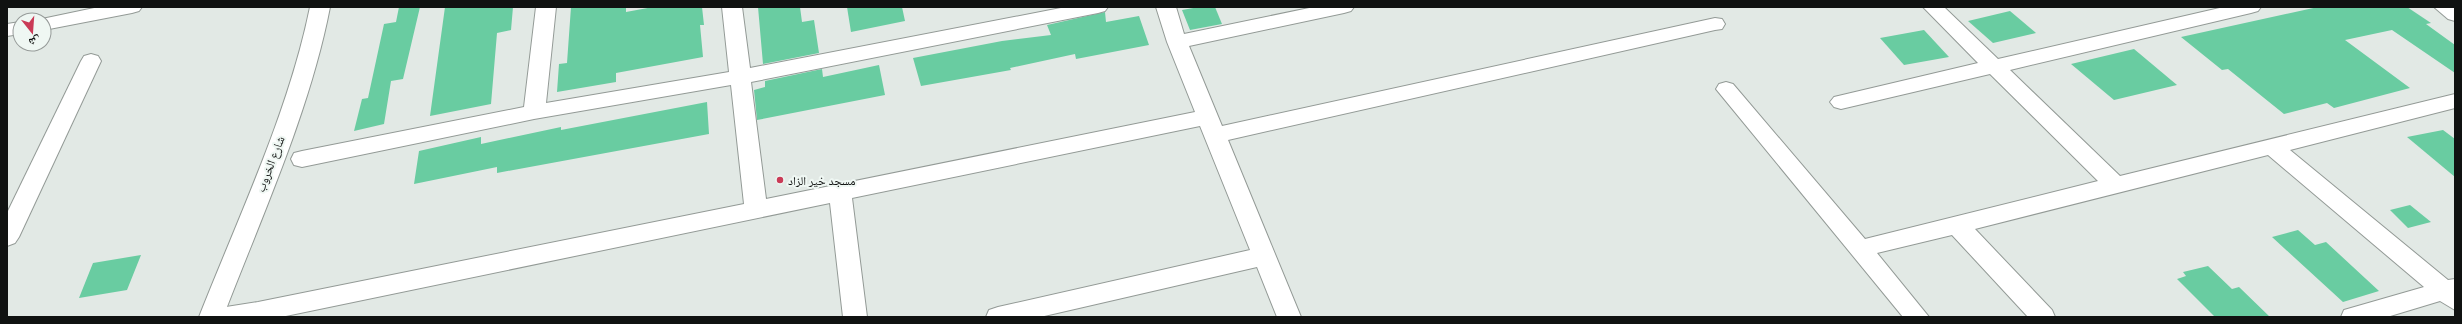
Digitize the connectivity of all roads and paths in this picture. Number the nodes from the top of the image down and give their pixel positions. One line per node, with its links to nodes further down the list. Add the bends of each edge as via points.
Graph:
1 (132, 7): 12 (street)
2 (320, 7): 34 (street, شارع الخروب, via 314,36 290,113)
3 (546, 7): 21 (street)
4 (732, 7): 17 (street)
5 (1098, 7): 17 (street)
6 (1166, 7): 14 (street)
7 (1344, 7): 14 (street)
8 (1933, 7): 16 (street)
9 (2251, 7): 16 (street)
10 (2444, 7): 11 (street)
11 (2455, 15)
12 (52, 22)
13 (1715, 24): 22 (street)
14 (1177, 42): 22 (street)
15 (91, 61): 29 (street)
16 (1993, 65): 20 (street); 25 (street)
17 (739, 77): 21 (street); 27 (street)
18 (1726, 89): 30 (street)
19 (2455, 101): 23 (street)
20 (1841, 102)
21 (534, 112): 24 (street)
22 (1211, 126): 26 (street); 31 (street)
23 (2273, 147): 25 (street); 32 (street)
24 (302, 159)
25 (2116, 186): 28 (street)
26 (840, 192): 27 (street); 36 (street)
27 (756, 209): 33 (street)
28 (1958, 226): 30 (street); 40 (street)
29 (7, 237)
30 (1859, 249): 39 (street)
31 (1264, 256): 37 (street); 38 (street)
32 (2451, 293): 41 (street)
33 (257, 314): 35 (street)
34 (211, 317)
35 (216, 317)
36 (855, 317)
37 (998, 317)
38 (1289, 317)
39 (1917, 317)
40 (2043, 317)
41 (2353, 317)

